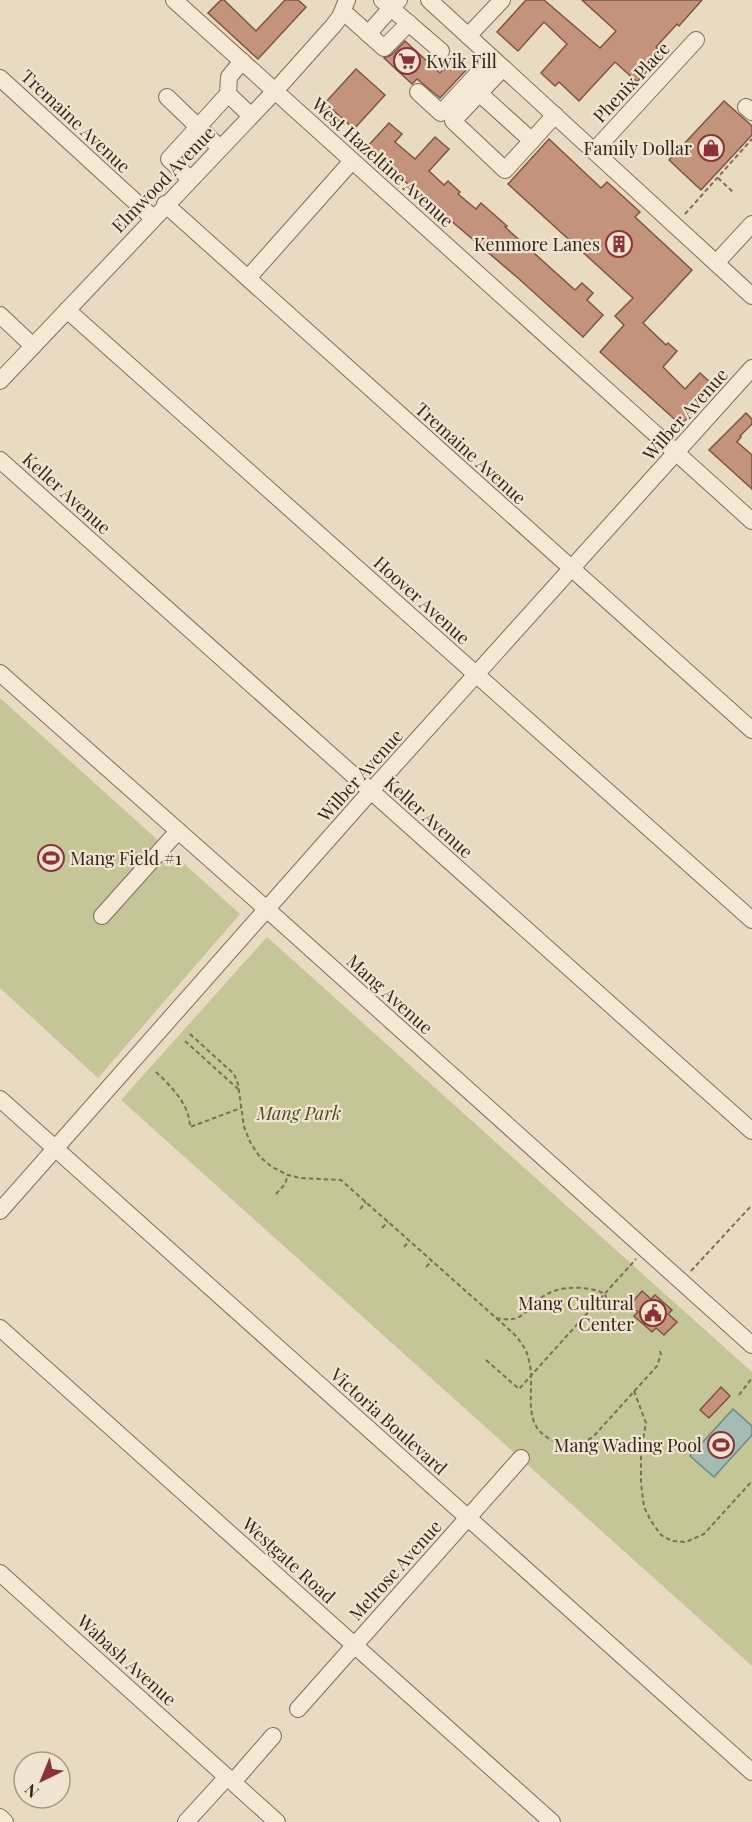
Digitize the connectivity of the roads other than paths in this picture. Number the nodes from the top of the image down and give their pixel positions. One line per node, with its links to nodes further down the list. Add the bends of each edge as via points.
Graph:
1 (174, 0): 12 (street, West Hazeltine Avenue)
2 (362, 0): 6 (street, Elmwood Avenue)
3 (429, 0): 9 (street)
4 (502, 0): 9 (street)
5 (391, 3): 7 (street); 8 (street)
6 (346, 7): 8 (street); 15 (street, Elmwood Avenue)
7 (409, 22): 8 (street, via 384,48); 11 (street)
8 (368, 34)
9 (468, 36): 13 (street)
10 (696, 40): 25 (street, Phenix Place)
11 (441, 51)
12 (242, 61): 15 (street, West Hazeltine Avenue); 18 (street, via 229,77)
13 (497, 63): 16 (street, via 441,113); 17 (street); 21 (street)
14 (0, 78): 29 (street, Tremaine Avenue)
15 (275, 91): 20 (street, Elmwood Avenue); 26 (street, West Hazeltine Avenue)
16 (418, 92)
17 (479, 93): 23 (street); 23 (street, via 453,121 497,162 506,170)
18 (228, 94): 20 (street); 22 (street)
19 (167, 97): 22 (street)
20 (250, 115): 24 (street, Elmwood Avenue)
21 (555, 116): 23 (street); 25 (street)
22 (198, 127): 24 (street); 27 (street, via 169,159)
23 (532, 141)
24 (220, 148): 27 (street, Elmwood Avenue)
25 (594, 151): 31 (street)
26 (352, 161): 32 (street); 39 (street, West Hazeltine Avenue)
27 (190, 179): 28 (street, Elmwood Avenue)
28 (165, 204): 29 (street, Elmwood Avenue); 32 (street, Tremaine Avenue)
29 (153, 218): 34 (street, Elmwood Avenue)
30 (752, 224): 31 (street)
31 (716, 263): 33 (street)
32 (248, 279): 42 (street, Tremaine Avenue)
33 (750, 289)
34 (67, 310): 36 (street, Elmwood Avenue); 44 (street, Hoover Avenue)
35 (0, 316): 36 (street)
36 (33, 346): 38 (street, Elmwood Avenue)
37 (752, 368): 39 (street, Wilber Avenue)
38 (3, 371)
39 (676, 453): 41 (street, West Hazeltine Avenue); 42 (street, Wilber Avenue)
40 (0, 460): 46 (street, Keller Avenue)
41 (752, 520)
42 (572, 569): 44 (street, Wilber Avenue); 45 (street, Tremaine Avenue)
43 (0, 673): 47 (street, Mang Avenue)
44 (477, 675): 46 (street, Wilber Avenue); 50 (street, Hoover Avenue)
45 (752, 730)
46 (371, 791): 48 (street, Wilber Avenue); 52 (street, Keller Avenue)
47 (178, 831): 48 (street, Mang Avenue); 49 (street)
48 (266, 909): 53 (street, Wilber Avenue); 56 (street, Mang Avenue)
49 (102, 916)
50 (752, 920)
51 (0, 1099): 53 (street, Victoria Boulevard)
52 (752, 1131)
53 (56, 1148): 54 (street, Wilber Avenue); 58 (street, Victoria Boulevard)
54 (0, 1211)
55 (0, 1328): 60 (street, Westgate Road)
56 (752, 1346)
57 (521, 1458): 58 (street, Melrose Avenue)
58 (468, 1518): 60 (street, Melrose Avenue); 63 (street, Victoria Boulevard)
59 (0, 1573): 64 (street, Wabash Avenue)
60 (355, 1645): 61 (street, Melrose Avenue); 69 (street, Westgate Road)
61 (298, 1709)
62 (273, 1736): 64 (street)
63 (752, 1772)
64 (230, 1779): 67 (street); 68 (street, Wabash Avenue)
65 (0, 1817): 66 (street)
66 (5, 1822)
67 (186, 1822)
68 (277, 1822)
69 (552, 1822)

